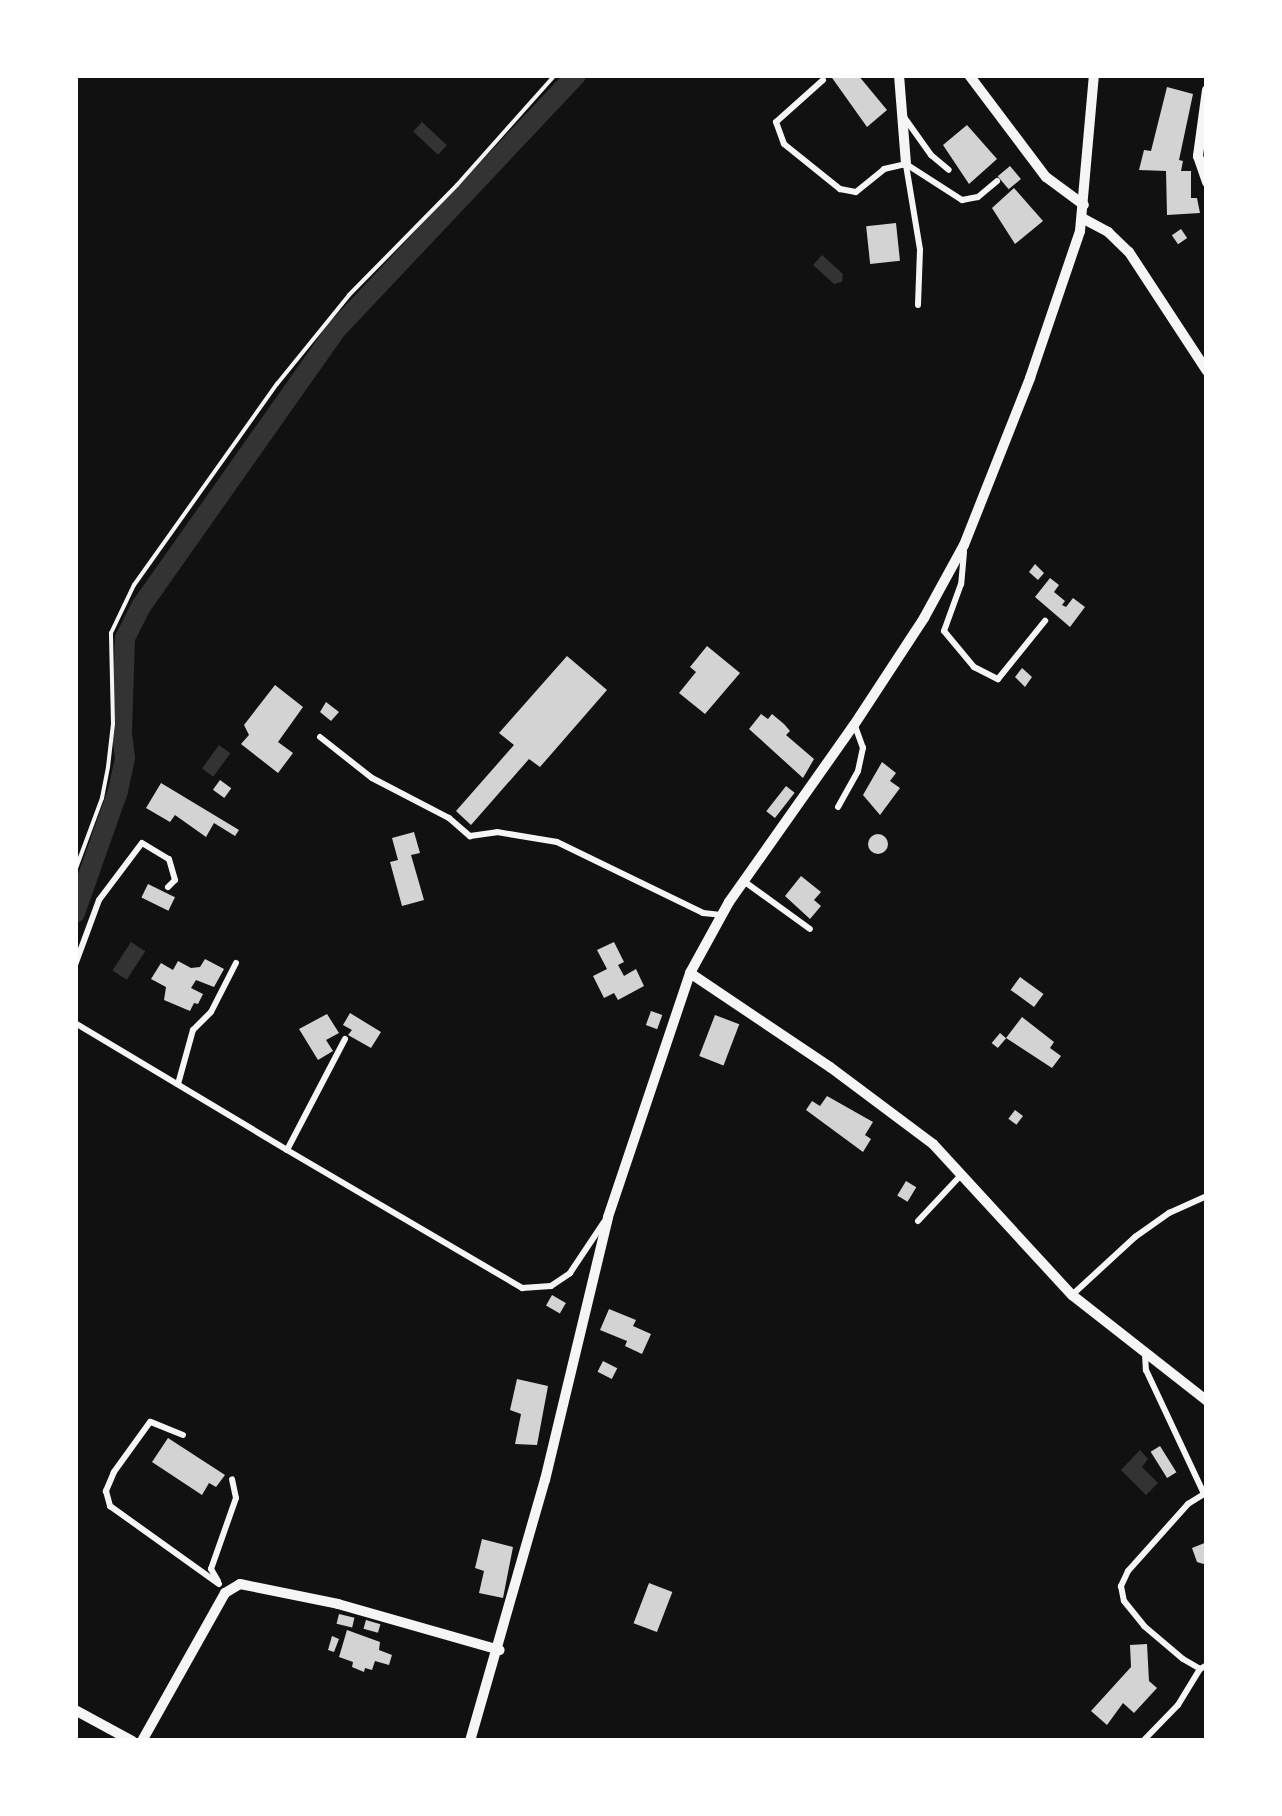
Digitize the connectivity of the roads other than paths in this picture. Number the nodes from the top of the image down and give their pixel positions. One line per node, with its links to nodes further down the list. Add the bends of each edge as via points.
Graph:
1 (898, 75): 6 (street)
2 (969, 75): 11 (street, via 1046,178)
3 (1094, 75): 11 (street)
4 (823, 80): 7 (lane, via 776,122 784,144 840,188 856,192 884,169)
5 (1207, 90): 10 (street, via 1198,156)
6 (899, 113): 7 (street); 8 (lane)
7 (906, 164): 9 (lane, via 962,200); 13 (lane, via 920,250)
8 (949, 170)
9 (997, 181)
10 (1207, 182)
11 (1084, 205): 12 (street)
12 (1082, 218): 14 (street, via 1129,252); 15 (street, via 1030,378)
13 (918, 305)
14 (1207, 371)
15 (964, 545): 16 (lane, via 944,632 974,667 998,679); 17 (street)
16 (1046, 621)
17 (854, 724): 19 (lane, via 863,748); 20 (street)
18 (320, 736): 22 (lane, via 372,778 470,836 497,832 556,842 702,913)
19 (838, 806)
20 (744, 881): 22 (street); 23 (lane)
21 (168, 887): 25 (lane, via 175,880 170,859 142,843 100,900)
22 (722, 915): 26 (street)
23 (810, 929)
24 (236, 962): 29 (lane, via 211,1012 193,1030)
25 (75, 965)
26 (690, 974): 31 (street, via 830,1067); 33 (street)
27 (75, 1023): 29 (lane)
28 (344, 1039): 30 (lane)
29 (178, 1084): 30 (lane)
30 (288, 1150): 33 (lane, via 522,1288 551,1286 570,1273)
31 (963, 1173): 34 (lane); 35 (street)
32 (1207, 1196): 35 (lane, via 1135,1237)
33 (608, 1217): 42 (street)
34 (918, 1221)
35 (1072, 1294): 36 (street)
36 (1145, 1350): 37 (street); 40 (lane, via 1146,1370)
37 (1207, 1402)
38 (183, 1434): 41 (lane, via 150,1422 106,1491 110,1506)
39 (232, 1479): 41 (lane, via 236,1498 211,1569)
40 (1205, 1495): 43 (lane, via 1188,1504 1121,1586 1124,1602 1144,1626)
41 (222, 1588): 42 (street, via 240,1584 338,1604); 47 (street)
42 (500, 1650): 48 (street)
43 (1204, 1667): 45 (lane)
44 (75, 1710): 46 (street)
45 (1145, 1738)
46 (132, 1741)
47 (142, 1741)
48 (470, 1741)

